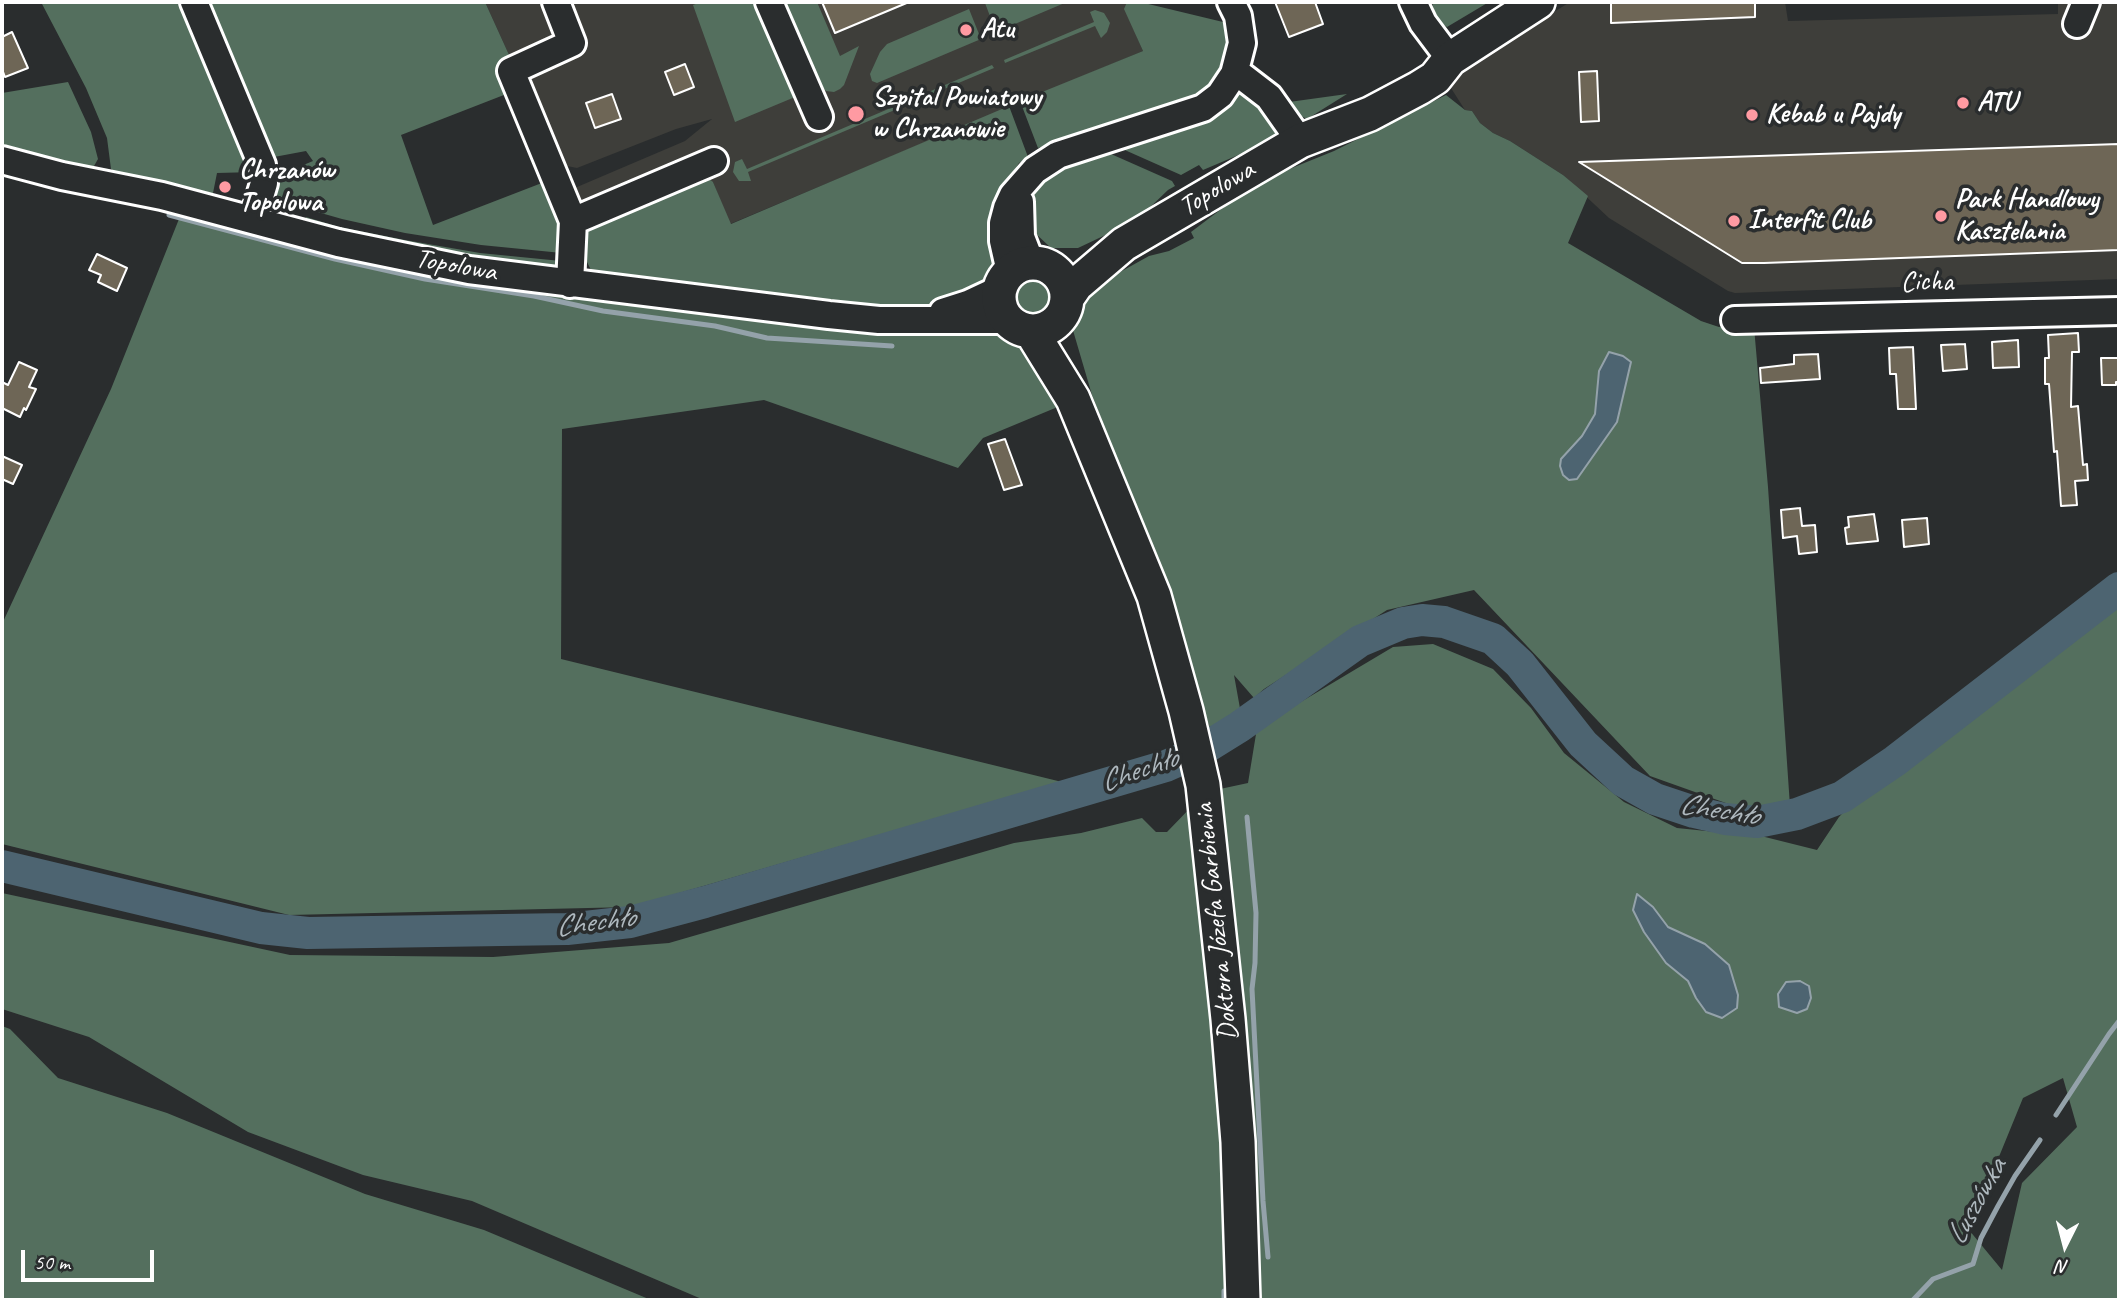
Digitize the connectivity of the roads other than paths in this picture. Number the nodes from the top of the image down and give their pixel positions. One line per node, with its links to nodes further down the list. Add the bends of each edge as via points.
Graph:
1 (194, 2): 13 (street, via 262,165 264,183)
2 (556, 2): 14 (street, via 572,43 511,71 534,159)
3 (769, 2): 9 (street)
4 (1231, 2): 8 (street, via 1242,43)
5 (1413, 2): 7 (street)
6 (1538, 2): 7 (main road, Topolowa)
7 (1450, 59): 10 (main road, Topolowa, via 1435,78 1419,88 1370,114)
8 (1234, 74): 10 (street, via 1269,97); 16 (street, via 1220,95 1203,108 1058,155 1035,170 1025,183 1019,221)
9 (819, 117)
10 (1305, 138): 16 (main road, Topolowa, via 1124,244 1066,264)
11 (2, 160): 13 (street, Topolowa)
12 (714, 161): 14 (street)
13 (253, 220): 15 (street, Topolowa, via 442,264)
14 (573, 221): 15 (street)
15 (570, 284): 16 (street, Topolowa, via 879,320 918,320)
16 (1031, 295): 19 (main road, Doktora Józefa Garbienia, via 1154,596 1203,785 1238,1142)
17 (2119, 312): 18 (street, Cicha)
18 (1735, 320)
19 (1243, 1300)

